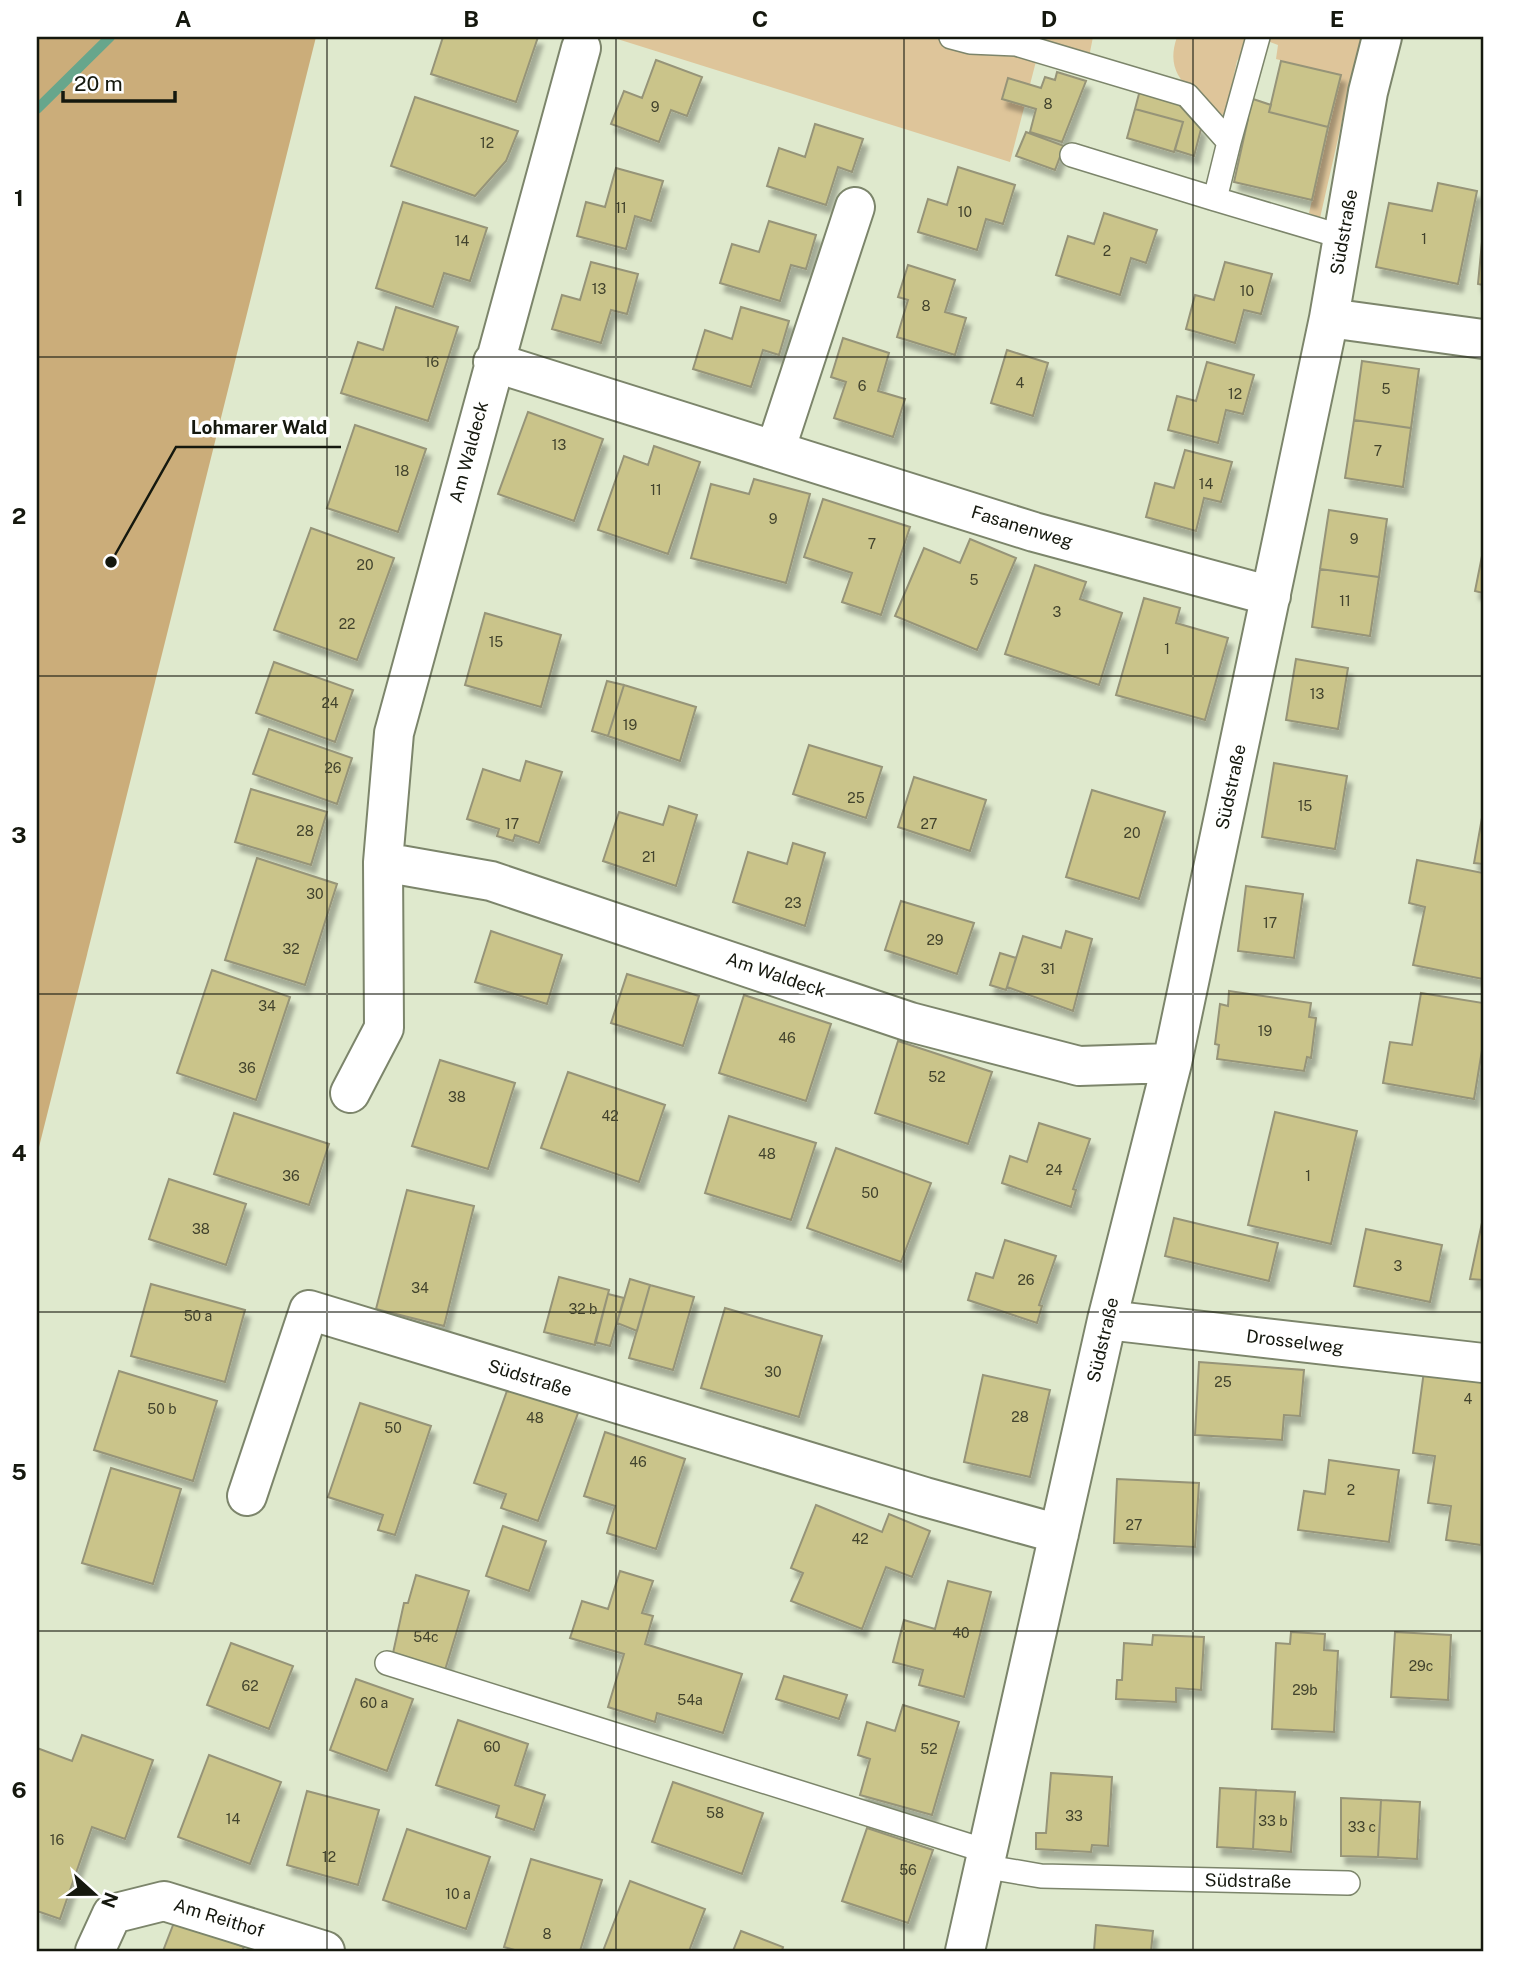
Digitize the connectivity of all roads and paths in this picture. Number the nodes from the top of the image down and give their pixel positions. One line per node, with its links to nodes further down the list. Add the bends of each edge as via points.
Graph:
1 (951, 37): 5 (lane, via 1016,44 1187,95)
2 (1258, 37): 5 (lane)
3 (1382, 37): 9 (street, Südstraße)
4 (581, 48): 12 (street, Am Waldeck)
5 (1229, 142): 7 (lane)
6 (1072, 155): 7 (lane)
7 (1215, 199): 9 (lane)
8 (855, 207): 13 (street)
9 (1343, 237): 10 (street, Südstraße)
10 (1329, 318): 11 (street); 14 (street, Südstraße)
11 (1483, 339)
12 (493, 362): 13 (street, Fasanenweg); 15 (street, Am Waldeck, via 394,733)
13 (776, 448): 14 (street, Fasanenweg, via 1034,532)
14 (1271, 596): 16 (street, Südstraße)
15 (383, 862): 16 (street, Am Waldeck, via 491,881 910,1022 1079,1066); 17 (street, Am Waldeck, via 384,1028)
16 (1172, 1063): 18 (street, Südstraße)
17 (350, 1093)
18 (1107, 1320): 19 (street, Drosselweg); 21 (street, Südstraße)
19 (1483, 1363)
20 (247, 1496): 21 (street, Südstraße, via 309,1310)
21 (1059, 1534): 23 (street, Südstraße)
22 (387, 1663): 23 (lane, Südstraße)
23 (984, 1859): 24 (lane, Südstraße, via 1041,1876); 27 (street, Südstraße)
24 (1348, 1883)
25 (95, 1951): 26 (street, Am Reithof, via 112,1914 164,1901)
26 (325, 1951)
27 (965, 1951)

